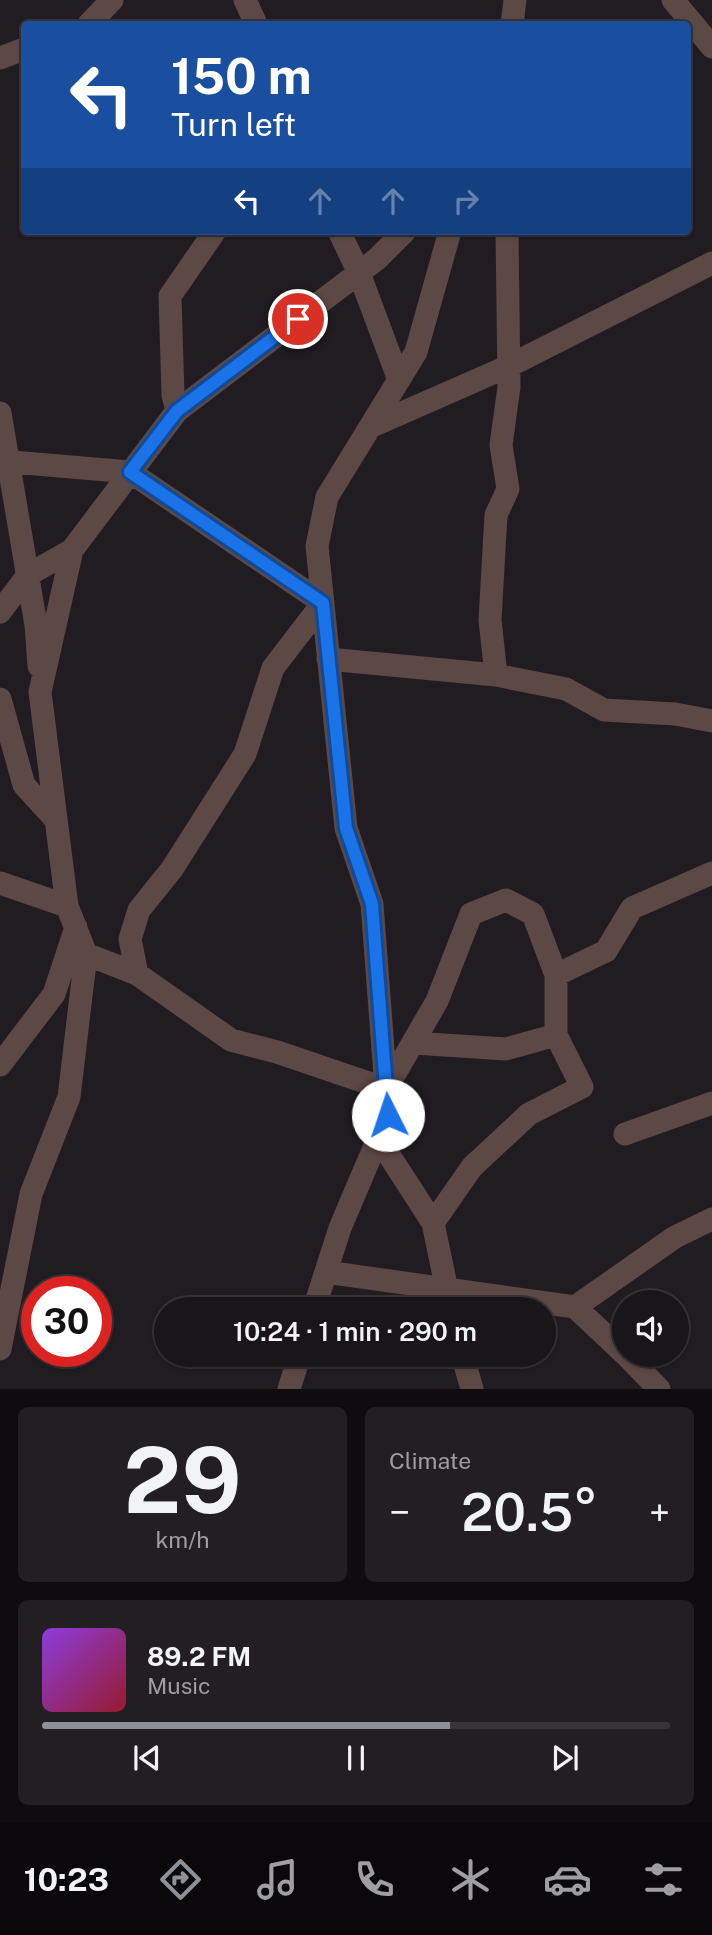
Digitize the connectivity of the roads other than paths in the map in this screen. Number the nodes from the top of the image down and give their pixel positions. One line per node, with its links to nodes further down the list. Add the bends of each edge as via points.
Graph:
1 (112, 0): 5 (street)
2 (245, 0): 6 (street)
3 (515, 0): 7 (street)
4 (673, 0): 8 (street)
5 (92, 21)
6 (255, 21)
7 (512, 21)
8 (690, 21)
9 (691, 22): 10 (street)
10 (712, 47)
11 (21, 50): 12 (street)
12 (0, 58)
13 (212, 235): 22 (street, via 170,296)
14 (341, 235): 19 (street)
15 (401, 235): 19 (street)
16 (449, 235): 21 (street, via 415,352)
17 (507, 235): 20 (street)
18 (712, 263): 20 (street)
19 (359, 273): 21 (street); 22 (street)
20 (509, 366): 24 (street); 32 (street, via 500,445 508,489 496,515 490,620)
21 (399, 380): 24 (street)
22 (177, 411): 26 (street)
23 (0, 413): 25 (street)
24 (370, 427): 29 (street, via 327,497 317,546)
25 (4, 461): 26 (street); 28 (street)
26 (130, 472): 27 (street); 29 (street)
27 (72, 550): 28 (street); 33 (street)
28 (28, 575): 30 (street); 33 (street)
29 (323, 603): 31 (street); 41 (street, via 273,668 245,754 172,869 139,910 130,939)
30 (0, 612)
31 (328, 659): 32 (street); 46 (street, via 346,828 372,904)
32 (496, 675): 35 (street, via 566,689 604,710 675,713)
33 (40, 692): 36 (street)
34 (0, 699): 36 (street, via 24,785)
35 (712, 721)
36 (56, 820): 39 (street)
37 (712, 873): 42 (street, via 632,908 606,951)
38 (0, 883): 39 (street)
39 (71, 917): 40 (street); 45 (street, via 54,994)
40 (86, 954): 41 (street); 59 (street, via 69,1097 31,1194)
41 (137, 974): 46 (street, via 230,1040)
42 (556, 975): 43 (street); 44 (street, via 533,914 506,900 471,914 437,1001)
43 (556, 1035): 44 (street, via 506,1049); 51 (street, via 583,1087 529,1114 472,1167)
44 (413, 1043): 46 (street)
45 (0, 1065)
46 (386, 1089): 49 (street, via 388,1115)
47 (712, 1103): 48 (street)
48 (625, 1133)
49 (378, 1138): 51 (street); 52 (street)
50 (712, 1219): 57 (street, via 675,1237)
51 (433, 1223): 55 (street)
52 (326, 1272): 53 (street); 54 (street)
53 (318, 1297)
54 (444, 1297)
55 (449, 1297)
56 (556, 1306): 57 (street)
57 (575, 1307): 58 (street)
58 (612, 1342)
59 (0, 1349)
60 (296, 1367): 63 (street)
61 (465, 1367): 64 (street)
62 (638, 1367): 65 (street)
63 (289, 1389)
64 (472, 1389)
65 (659, 1389)

